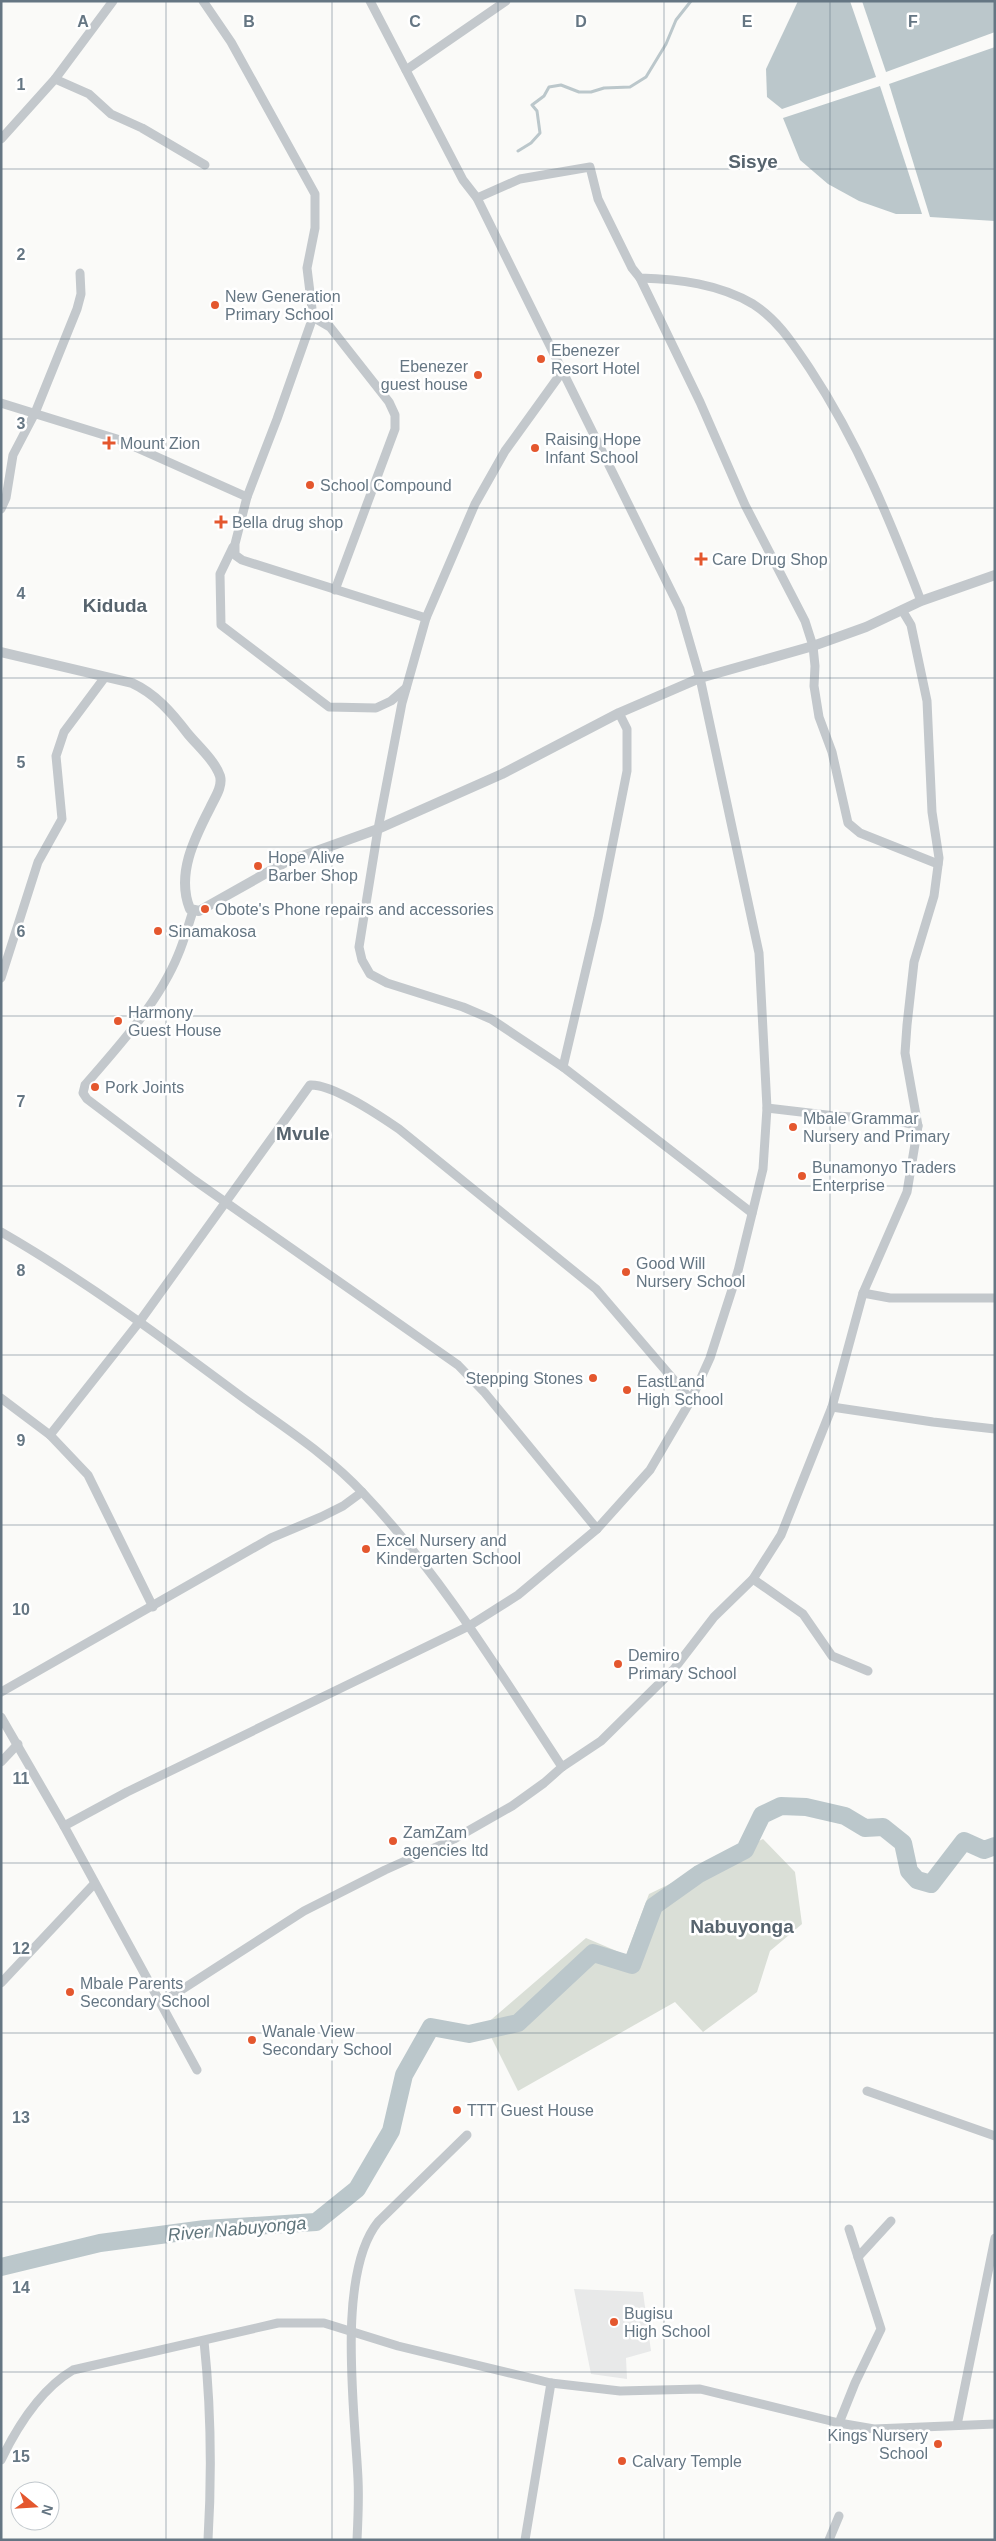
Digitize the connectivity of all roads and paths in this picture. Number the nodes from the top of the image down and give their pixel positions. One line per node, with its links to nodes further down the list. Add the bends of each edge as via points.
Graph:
1 (113, 1): 6 (street)
2 (203, 1): 12 (street, via 231,42 314,194 315,228 308,268)
3 (370, 1): 5 (street)
4 (506, 1): 5 (street)
5 (406, 70): 9 (street, via 463,180)
6 (55, 79): 7 (street); 8 (street, via 90,94 111,114)
7 (1, 139)
8 (205, 165)
9 (477, 198): 11 (street, via 520,178 590,167 598,199); 13 (street)
10 (80, 273): 15 (street, via 81,294 77,309)
11 (640, 278): 21 (street, via 697,282 732,294 781,326 837,410 856,445 888,513); 24 (street, via 745,505 805,621)
12 (313, 316): 16 (street); 20 (street, via 330,327 389,402 395,415 394,429)
13 (562, 372): 23 (street, via 505,451 475,504); 27 (street, via 680,609)
14 (1, 403): 15 (street)
15 (35, 413): 16 (street, via 118,439); 17 (street, via 13,455)
16 (247, 497): 18 (street)
17 (1, 509)
18 (235, 544): 20 (street, via 235,555 242,560); 28 (street, via 220,574 221,625 329,707 376,708)
19 (995, 575): 21 (street)
20 (336, 590): 23 (street)
21 (921, 601): 22 (street)
22 (902, 610): 24 (street); 31 (street, via 911,625 927,701)
23 (426, 618): 28 (street)
24 (813, 646): 27 (street); 31 (street, via 819,717 832,752 848,823 860,833)
25 (1, 652): 26 (street)
26 (105, 677): 32 (street, via 132,683 154,696 171,712 220,777 218,792 188,856 185,885); 33 (street, via 64,732 56,756 62,819 38,862)
27 (700, 678): 29 (street); 35 (street, via 759,953)
28 (406, 688): 30 (street)
29 (619, 713): 30 (street, via 502,774); 34 (street, via 627,729 627,770 598,918)
30 (378, 829): 32 (street, via 286,862 199,911); 34 (street, via 359,947 370,974 387,983 491,1019)
31 (938, 864): 36 (street, via 930,913 914,962 907,1025 905,1053)
32 (192, 911): 37 (street, via 178,956 162,985 118,1047 85,1085 83,1092 87,1099)
33 (1, 978)
34 (563, 1067): 38 (street)
35 (767, 1108): 36 (street, via 890,1119); 38 (street, via 763,1169)
36 (918, 1126): 40 (street, via 907,1192)
37 (226, 1202): 42 (street); 44 (street, via 302,1094 310,1085 320,1086 366,1107 399,1129 596,1288); 49 (street, via 458,1365)
38 (752, 1213): 44 (street, via 738,1271 710,1358)
39 (1, 1232): 42 (street, via 59,1266)
40 (863, 1293): 41 (street, via 890,1298); 45 (street)
41 (995, 1298)
42 (140, 1321): 47 (street); 48 (street, via 328,1460)
43 (1, 1398): 47 (street)
44 (691, 1400): 49 (street, via 650,1470)
45 (832, 1407): 46 (street); 50 (street, via 782,1534)
46 (995, 1429)
47 (50, 1435): 51 (street, via 88,1475)
48 (362, 1492): 51 (street, via 343,1506 271,1538); 52 (street, via 434,1576)
49 (597, 1529): 52 (street, via 518,1596)
50 (753, 1580): 53 (street, via 803,1614 832,1656); 58 (street, via 714,1617 674,1669 601,1741)
51 (153, 1607): 54 (street)
52 (469, 1626): 58 (street); 59 (street, via 127,1792)
53 (868, 1671)
54 (1, 1692)
55 (1, 1717): 56 (street)
56 (18, 1744): 57 (street); 59 (street)
57 (1, 1762)
58 (562, 1767): 62 (street, via 512,1806 304,1911)
59 (64, 1826): 60 (street)
60 (94, 1884): 61 (street); 62 (street)
61 (1, 1983)
62 (161, 2003): 63 (street)
63 (196, 2070)
64 (867, 2091): 66 (street)
65 (467, 2135): 71 (street, via 370,2232 362,2254)
66 (995, 2136)
67 (891, 2221): 70 (street)
68 (849, 2229): 70 (street)
69 (995, 2238): 75 (street)
70 (858, 2258): 74 (street, via 881,2329)
71 (351, 2330): 72 (street, via 324,2324 278,2323); 73 (street, via 398,2346); 80 (street, via 358,2481)
72 (204, 2341): 77 (street, via 85,2366 61,2377 29,2414); 79 (street, via 210,2395)
73 (551, 2383): 74 (street, via 620,2391 700,2389); 81 (street)
74 (839, 2424): 75 (street, via 891,2430)
75 (957, 2424): 76 (street)
76 (995, 2424)
77 (1, 2460)
78 (839, 2516): 82 (street)
79 (208, 2540)
80 (357, 2540)
81 (525, 2540)
82 (829, 2540)

